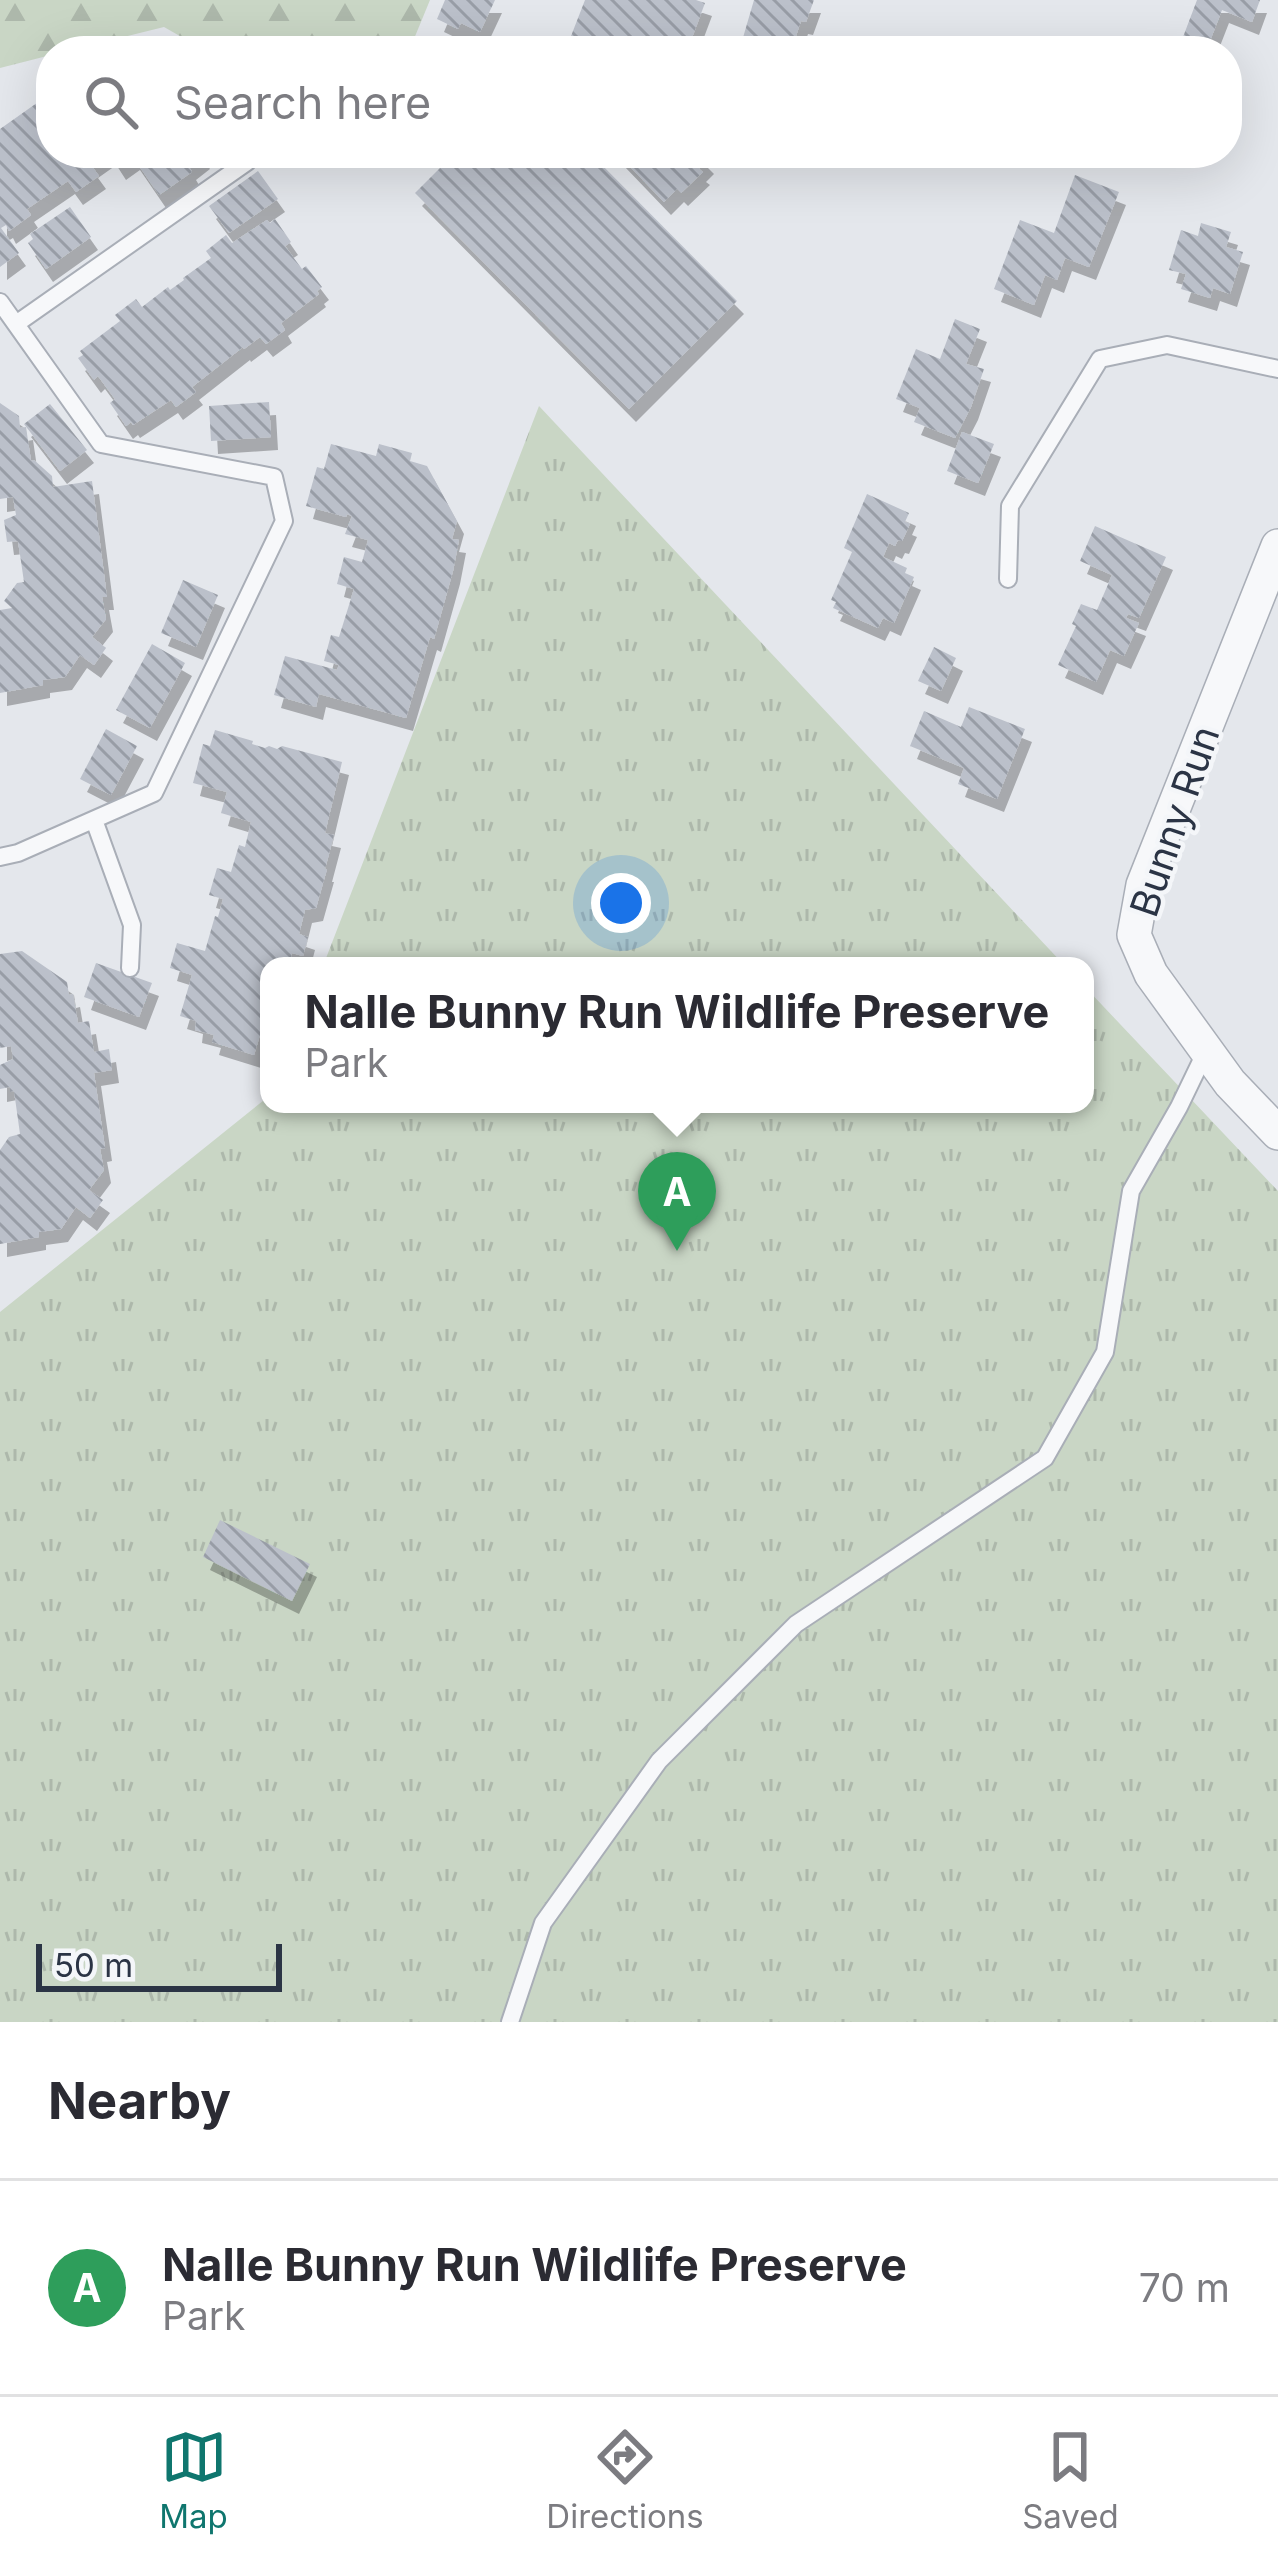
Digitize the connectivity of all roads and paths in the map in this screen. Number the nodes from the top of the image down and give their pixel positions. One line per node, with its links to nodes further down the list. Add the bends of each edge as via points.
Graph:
1 (239, 168): 3 (lane)
2 (0, 302): 3 (lane)
3 (16, 324): 7 (lane, via 101,444 274,477 284,521 154,793)
4 (1278, 369): 6 (lane, via 1167,344 1100,359 1010,506)
5 (1278, 546): 10 (street, Bunny Run, via 1143,885 1134,935 1151,974)
6 (1008, 579)
7 (94, 820): 8 (lane); 9 (lane, via 132,925)
8 (0, 857)
9 (130, 968)
10 (1206, 1050): 11 (street, Bunny Run); 12 (lane, via 1131,1191 1105,1352 1046,1458 796,1624 659,1761 543,1923)
11 (1278, 1133)
12 (510, 2022)

